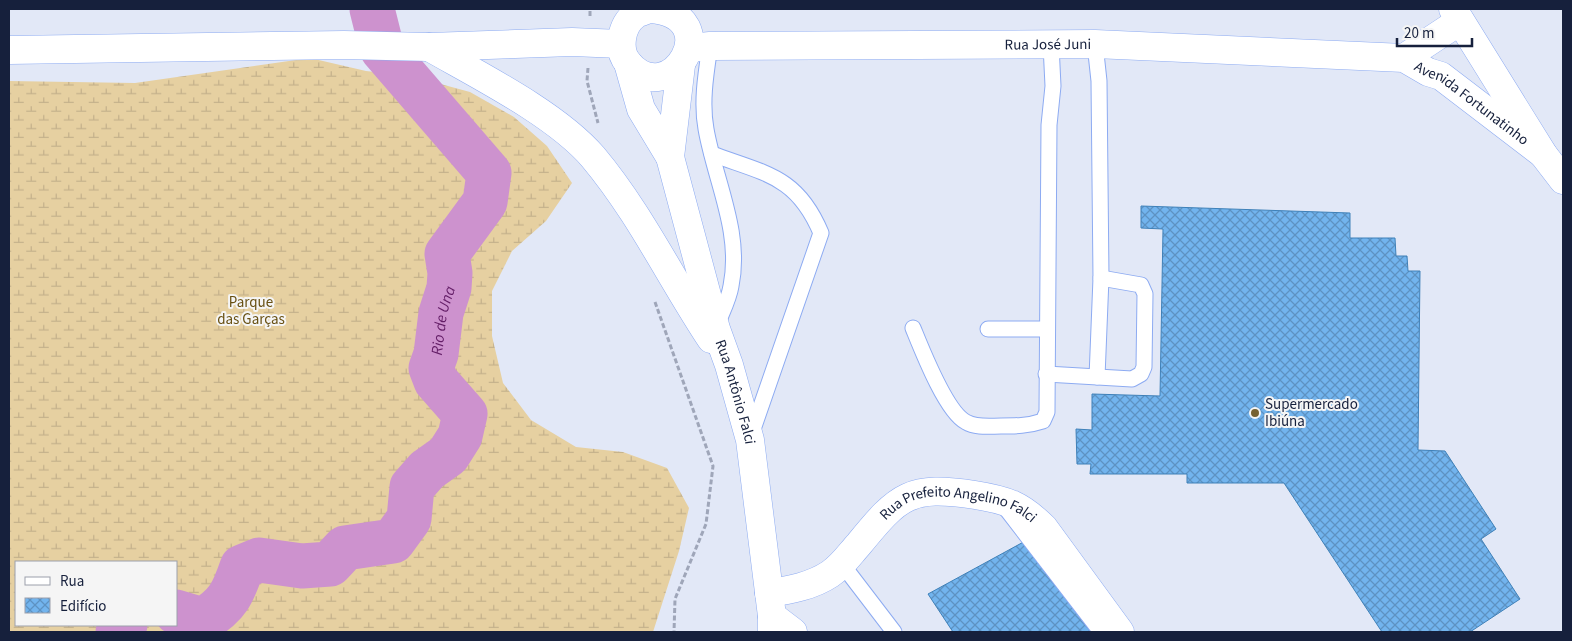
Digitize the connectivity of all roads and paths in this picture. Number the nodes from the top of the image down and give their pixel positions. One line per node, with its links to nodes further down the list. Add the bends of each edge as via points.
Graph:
1 (590, 9): 6 (path)
2 (650, 9): 4 (main road, via 634,15); 5 (main road, via 666,10 681,19)
3 (1456, 15): 11 (main road, Avenida Fortunatinho); 12 (main road, Avenida Fortunatinho)
4 (626, 36): 5 (main road, via 641,74 653,77 671,73); 6 (main road); 17 (main road, Rua Antônio Falci, via 641,109)
5 (690, 39): 7 (main road, Rua José Juni); 15 (lane, via 704,92 706,128); 17 (main road, Rua Antônio Falci)
6 (589, 43): 9 (main road); 14 (path, via 588,81)
7 (1051, 44): 8 (main road, Rua José Juni); 24 (lane, via 1053,86 1049,125)
8 (1095, 44): 11 (main road, Rua José Juni); 19 (lane, via 1099,81)
9 (417, 46): 10 (main road); 25 (main road, via 495,84 556,124 592,156 640,221 688,306)
10 (9, 50)
11 (1404, 58): 13 (main road, Avenida Fortunatinho)
12 (1489, 64): 13 (main road, via 1457,75); 16 (main road, Avenida Fortunatinho)
13 (1441, 76): 16 (main road, Avenida Fortunatinho)
14 (599, 128)
15 (712, 154): 22 (lane, via 733,237 735,261 731,287); 28 (lane, via 780,178 812,211 821,233)
16 (1543, 154): 18 (main road, Avenida Fortunatinho)
17 (670, 157): 22 (main road, Rua Antônio Falci)
18 (1563, 180)
19 (1101, 278): 27 (lane); 27 (lane, via 1141,285 1145,294 1144,367 1141,374 1132,379)
20 (652, 295): 32 (path, via 713,466 706,524 675,599)
21 (913, 328): 26 (lane, via 934,377 957,415 966,422 980,426 1030,426 1043,421 1047,412)
22 (716, 329): 25 (main road, Rua Antônio Falci)
23 (988, 329): 24 (lane)
24 (1046, 329): 26 (lane)
25 (729, 365): 28 (main road, Rua Antônio Falci)
26 (1046, 374): 27 (lane)
27 (1097, 377)
28 (750, 440): 31 (main road, Rua Antônio Falci)
29 (998, 499): 30 (main road, Rua Prefeito Angelino Falci, via 947,492 920,493 904,498 890,507); 34 (lane); 35 (main road, Rua Prefeito Angelino Falci, via 1029,513 1044,528)
30 (842, 564): 31 (main road, Rua Prefeito Angelino Falci, via 829,575 798,588); 33 (lane)
31 (777, 618)
32 (674, 632)
33 (894, 632)
34 (1101, 632)
35 (1120, 632)

